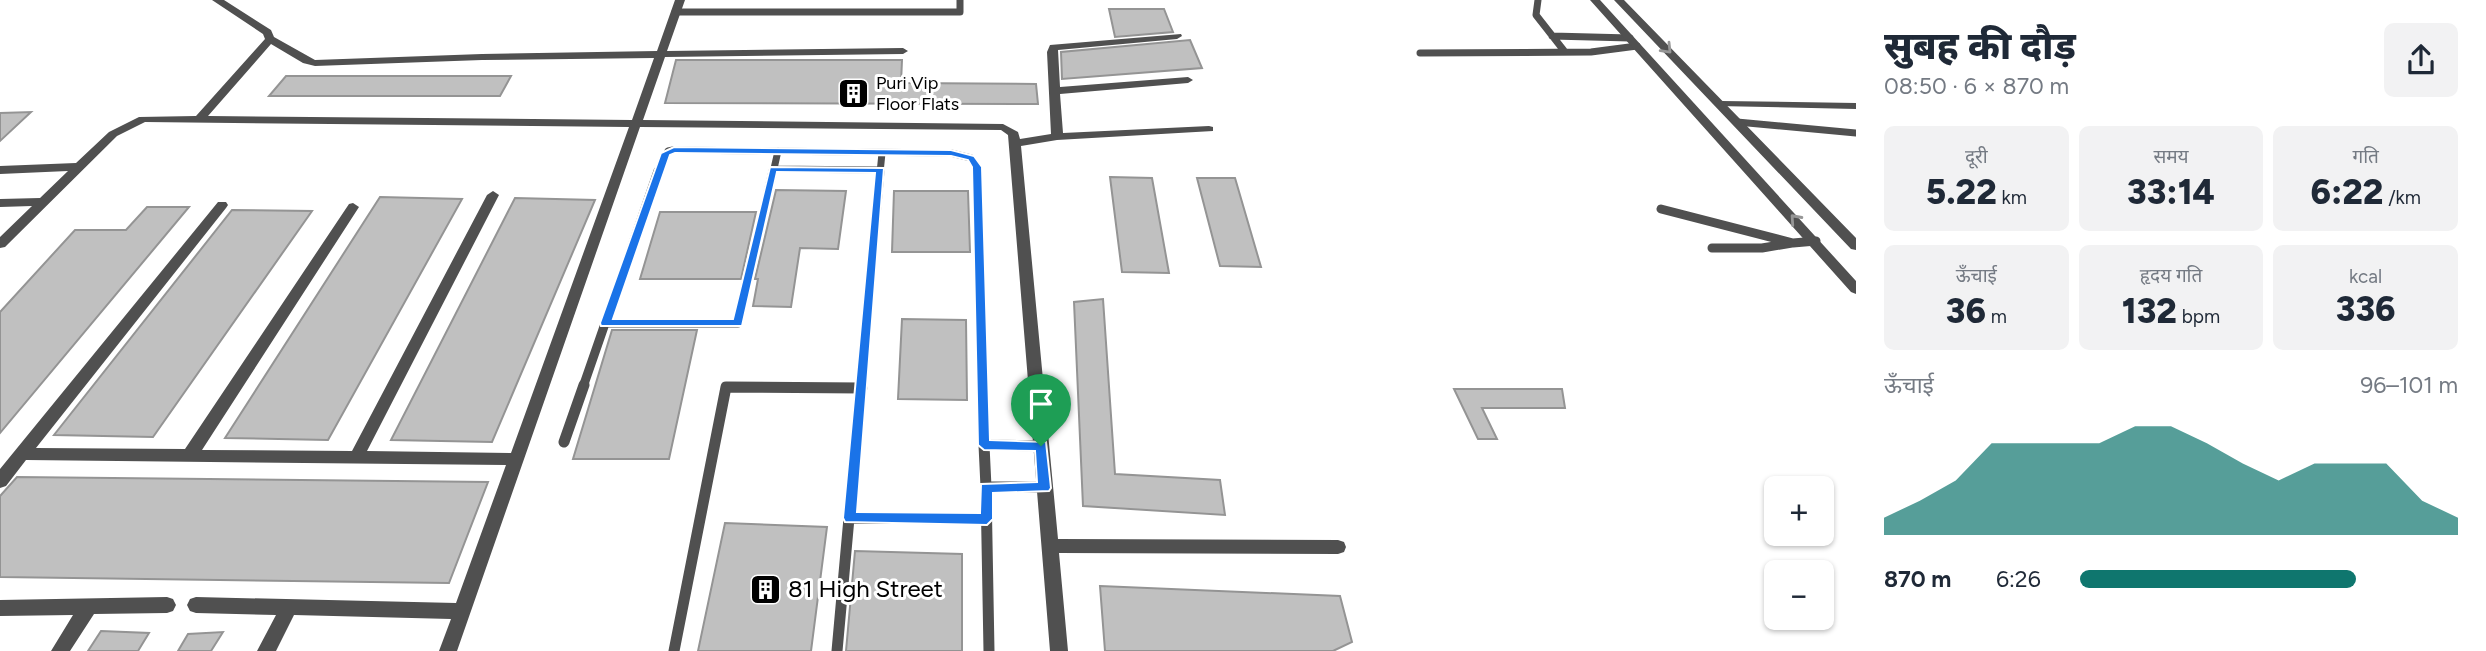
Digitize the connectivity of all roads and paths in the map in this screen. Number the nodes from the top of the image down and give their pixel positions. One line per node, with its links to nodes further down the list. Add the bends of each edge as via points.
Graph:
1 (217, 0): 10 (street, via 267,32)
2 (680, 0): 7 (street)
3 (960, 0): 7 (lane, via 960,12)
4 (1538, 0): 9 (lane, via 1536,15)
5 (1595, 0): 11 (street)
6 (1619, 0): 18 (street, one-way to 18)
7 (675, 12): 15 (street)
8 (1177, 36): 17 (street, via 1054,47)
9 (1552, 36): 11 (lane); 13 (lane)
10 (270, 39): 15 (street, via 315,63); 20 (street)
11 (1634, 42): 13 (lane); 39 (street, one-way to 11)
12 (903, 51): 15 (street)
13 (1565, 52): 14 (lane)
14 (1420, 53)
15 (659, 54): 21 (street)
16 (1188, 80): 17 (street)
17 (1054, 91): 25 (street)
18 (1721, 104): 19 (street); 22 (street)
19 (1856, 106)
20 (200, 118): 21 (street); 29 (street, via 134,122)
21 (635, 122): 26 (street, via 993,125 1014,134); 53 (street)
22 (1737, 122): 24 (lane); 42 (street)
23 (1209, 129): 25 (street)
24 (1856, 133)
25 (1056, 137): 26 (street)
26 (1014, 142): 49 (street)
27 (778, 151): 28 (lane); 30 (lane); 45 (lane, via 666,153)
28 (882, 153): 32 (lane); 48 (lane, via 951,153 971,158 977,167)
29 (76, 167): 31 (street); 34 (street)
30 (773, 169): 32 (lane); 45 (lane, via 738,323)
31 (0, 170)
32 (880, 170): 46 (lane)
33 (493, 195): 52 (street)
34 (41, 202): 35 (street); 41 (street)
35 (0, 203)
36 (222, 205): 50 (street)
37 (353, 207): 51 (street)
38 (1661, 209): 40 (lane)
39 (1816, 241): 40 (lane); 44 (street)
40 (1793, 243): 43 (lane)
41 (0, 244)
42 (1856, 246)
43 (1712, 248)
44 (1856, 289)
45 (606, 323): 47 (lane)
46 (862, 388): 57 (lane); 70 (lane, via 726,387)
47 (564, 442)
48 (984, 445): 49 (lane); 55 (lane)
49 (1041, 446): 56 (street)
50 (22, 454): 51 (street); 54 (street)
51 (189, 456): 52 (street)
52 (356, 458): 53 (street)
53 (517, 459): 66 (street)
54 (0, 481)
55 (986, 487): 56 (lane); 58 (lane)
56 (1044, 488): 59 (street)
57 (850, 518): 58 (lane); 71 (lane)
58 (987, 519): 72 (lane)
59 (1051, 546): 60 (street); 73 (street)
60 (1338, 547)
61 (167, 605): 63 (street)
62 (196, 605): 64 (street)
63 (89, 606): 65 (street); 67 (street)
64 (289, 607): 66 (street); 68 (street)
65 (0, 608)
66 (463, 611): 69 (street)
67 (60, 651)
68 (266, 651)
69 (448, 651)
70 (674, 651)
71 (837, 651)
72 (989, 651)
73 (1059, 651)

